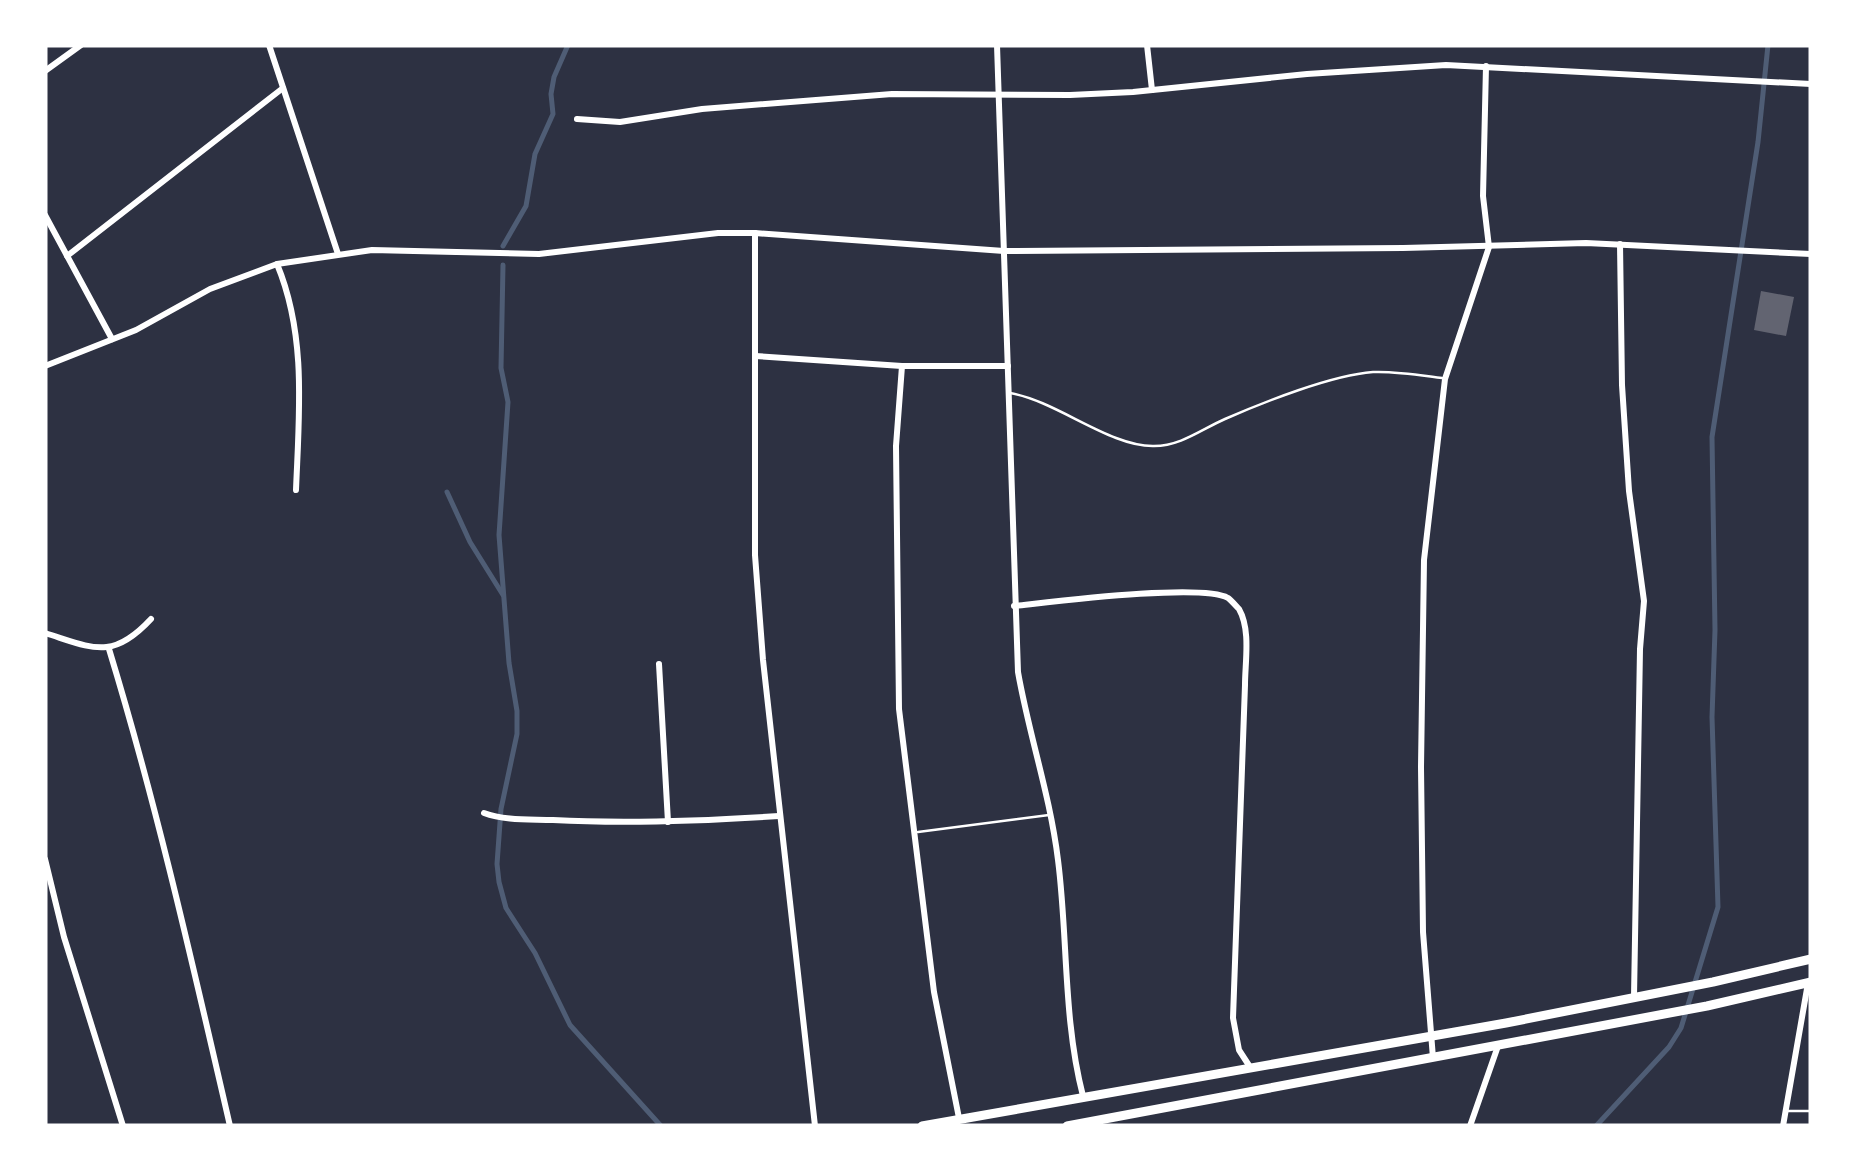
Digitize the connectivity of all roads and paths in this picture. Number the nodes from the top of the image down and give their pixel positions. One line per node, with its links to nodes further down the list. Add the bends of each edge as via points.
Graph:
1 (80, 45): 6 (street)
2 (269, 45): 8 (street)
3 (997, 45): 10 (street)
4 (1147, 45): 9 (street)
5 (1486, 66): 7 (street); 9 (street); 15 (street, via 1483,196)
6 (45, 72)
7 (1811, 84)
8 (283, 88): 17 (street); 19 (street)
9 (1152, 90): 10 (street)
10 (999, 94): 11 (street, via 829,97 620,122); 16 (street)
11 (577, 119)
12 (45, 215): 19 (street)
13 (755, 233): 16 (street); 17 (street, via 539,254); 22 (street)
14 (1620, 244): 15 (street); 18 (street); 42 (street, via 1622,385 1644,601)
15 (1489, 247): 16 (street); 26 (street)
16 (1004, 251): 25 (street)
17 (338, 254): 20 (street)
18 (1811, 254)
19 (67, 256): 21 (street)
20 (277, 264): 21 (street); 28 (street, via 298,352)
21 (112, 339): 23 (street)
22 (755, 356): 24 (street); 36 (street, via 755,555)
23 (45, 366)
24 (902, 366): 25 (street); 38 (street, via 896,446 899,709)
25 (1008, 366): 27 (street)
26 (1445, 379): 27 (lane, via 1386,372 1342,378 1158,446 1130,442 1029,396); 43 (street, via 1424,560 1423,932)
27 (1008, 393): 29 (street)
28 (296, 490)
29 (1014, 606): 35 (street, via 1018,672); 46 (street, via 1214,594 1240,610 1246,685 1233,1018)
30 (151, 620): 32 (street)
31 (45, 633): 32 (street)
32 (109, 649): 52 (street, via 178,895)
33 (659, 664): 37 (street)
34 (488, 814): 37 (street)
35 (1051, 815): 38 (lane); 47 (street, via 1071,1042)
36 (780, 816): 37 (street); 53 (street)
37 (668, 823)
38 (916, 832): 50 (street, via 934,992)
39 (45, 859): 51 (street)
40 (1811, 958): 42 (main road)
41 (1810, 983): 44 (main road); 48 (street)
42 (1634, 997): 43 (main road)
43 (1430, 1036): 45 (street); 46 (main road)
44 (1498, 1046): 45 (main road); 56 (street)
45 (1433, 1058): 55 (main road)
46 (1250, 1068): 47 (main road)
47 (1083, 1096): 50 (main road)
48 (1786, 1111): 49 (lane); 57 (street)
49 (1811, 1112)
50 (959, 1118): 54 (main road)
51 (123, 1126)
52 (230, 1126)
53 (815, 1126)
54 (922, 1126)
55 (1068, 1126)
56 (1470, 1126)
57 (1783, 1126)

